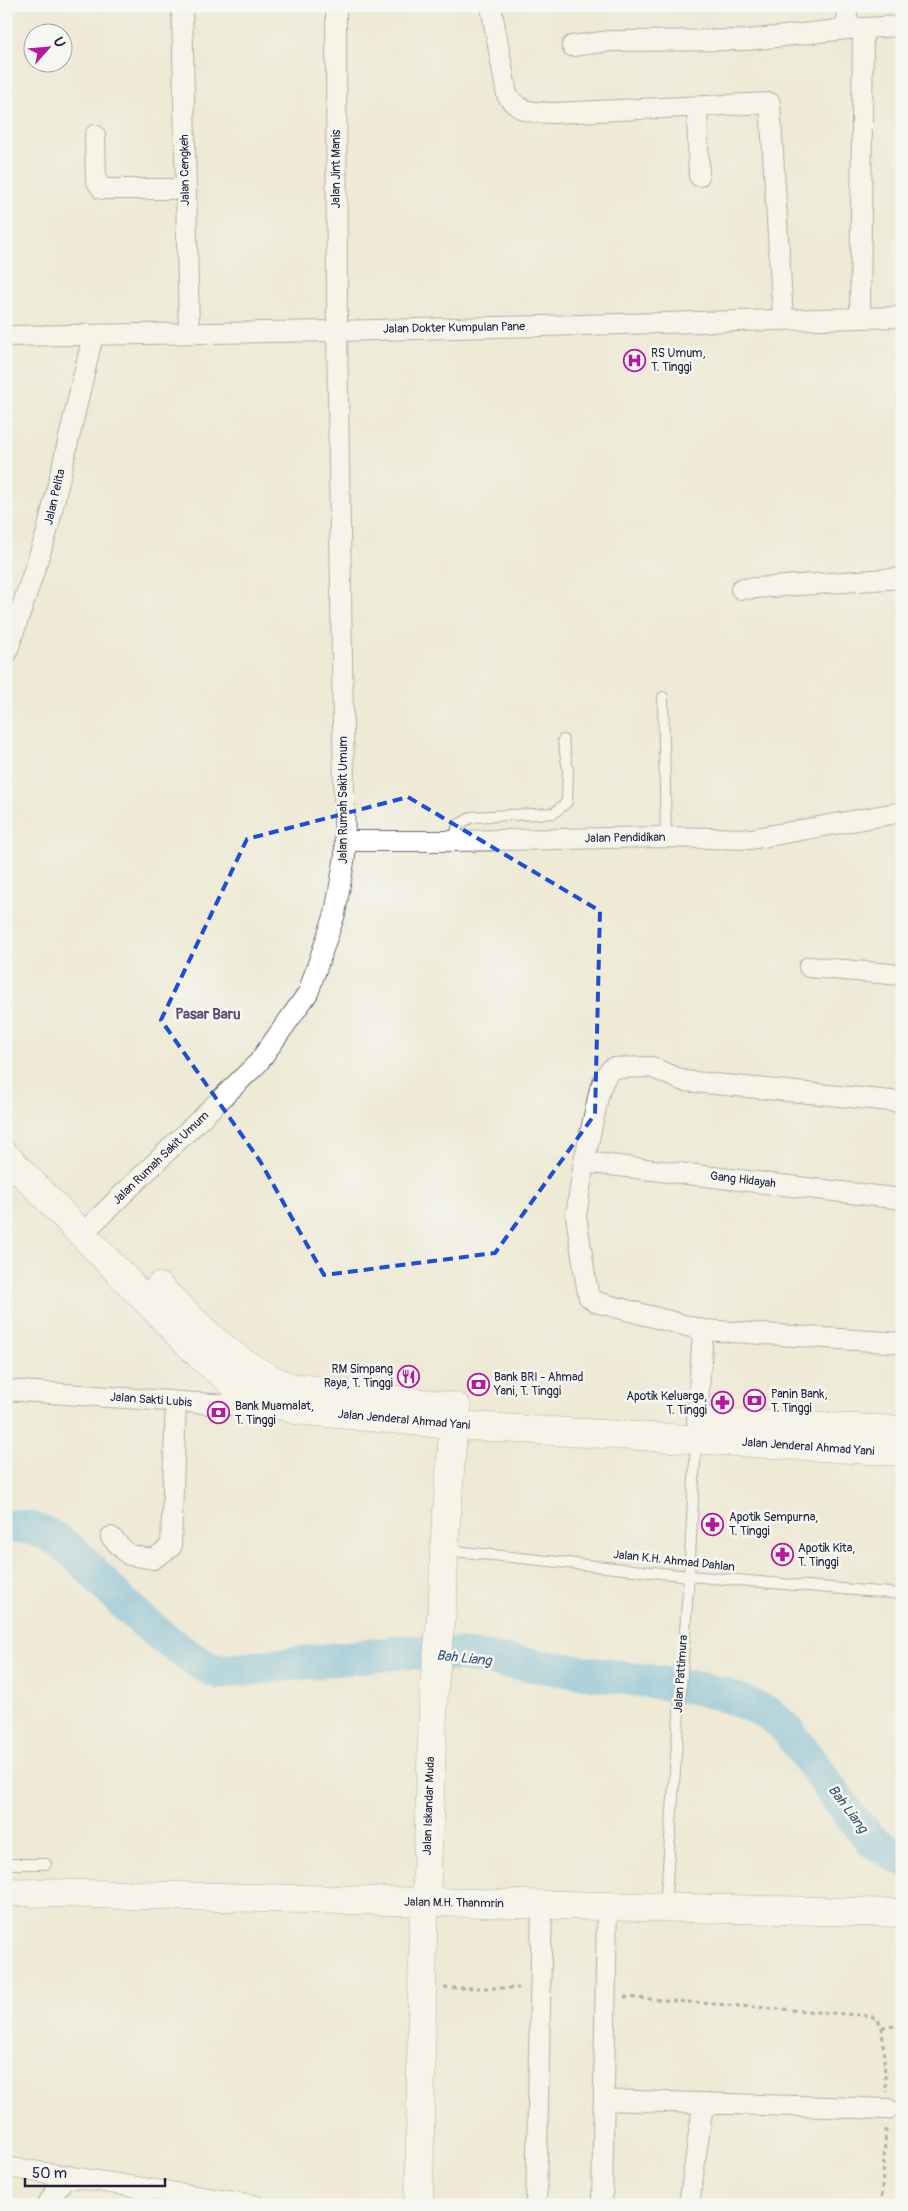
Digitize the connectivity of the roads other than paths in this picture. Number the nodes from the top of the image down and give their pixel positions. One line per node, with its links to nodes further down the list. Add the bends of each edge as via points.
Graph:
1 (182, 6): 11 (street, Jalan Cengkeh)
2 (336, 6): 15 (street, Jalan Jint Manis)
3 (491, 6): 8 (street, via 507,95 515,107 554,113)
4 (847, 6): 6 (street)
5 (902, 26): 6 (street)
6 (855, 29): 7 (street, via 748,40 610,42); 12 (street)
7 (572, 46)
8 (697, 107): 10 (street); 14 (street, via 770,103)
9 (95, 136): 11 (street, via 96,180 102,189)
10 (699, 176)
11 (186, 189): 16 (street, Jalan Cengkeh)
12 (860, 317): 13 (street, Jalan Dokter Kumpulan Pane); 14 (street, Jalan Dokter Kumpulan Pane)
13 (902, 317)
14 (783, 319): 15 (street, Jalan Dokter Kumpulan Pane)
15 (337, 331): 16 (street, Jalan Dokter Kumpulan Pane); 26 (street, Jalan Rumah Sakit Umum)
16 (189, 333): 17 (street, Jalan Dokter Kumpulan Pane)
17 (92, 335): 18 (street, Jalan Dokter Kumpulan Pane); 21 (street, Jalan Pelita, via 47,532)
18 (6, 336)
19 (902, 578): 20 (street)
20 (741, 590)
21 (6, 655)
22 (662, 697): 25 (lane)
23 (563, 740): 27 (lane, via 568,770 567,802 554,812 472,817 458,825)
24 (902, 812): 25 (street, Jalan Pendidikan, via 751,839)
25 (666, 837): 27 (street, Jalan Pendidikan)
26 (345, 840): 27 (street, Jalan Pendidikan); 35 (street, Jalan Rumah Sakit Umum, via 335,914 308,993 258,1064)
27 (454, 841)
28 (809, 967): 29 (street)
29 (902, 975)
30 (902, 1102): 33 (street, via 684,1081 651,1067 612,1068 600,1089)
31 (6, 1134): 35 (main road, Jalan Jenderal Ahmad Yani)
32 (6, 1156): 35 (main road, Jalan Jenderal Ahmad Yani)
33 (584, 1162): 34 (street, Gang Hidayah); 36 (street, via 576,1216 589,1297 596,1302)
34 (902, 1199)
35 (87, 1229): 40 (main road, Jalan Jenderal Ahmad Yani, via 200,1356 232,1383 264,1400); 41 (main road, Jalan Jenderal Ahmad Yani, via 232,1356 269,1379 290,1387)
36 (703, 1330): 37 (street); 43 (street, Jalan Pattimura)
37 (902, 1343)
38 (6, 1390): 39 (street, Jalan Sakti Lubis)
39 (176, 1402): 40 (street, Jalan Sakti Lubis); 45 (street, via 171,1547 152,1559 129,1555)
40 (295, 1410): 41 (main road, Jalan Jenderal Ahmad Yani)
41 (454, 1416): 43 (main road, Jalan Jenderal Ahmad Yani); 46 (main road, Jalan Iskandar Muda)
42 (902, 1430): 43 (main road, Jalan Jenderal Ahmad Yani)
43 (696, 1431): 44 (main road, Jalan Jenderal Ahmad Yani); 47 (lane, Jalan Pattimura)
44 (902, 1452)
45 (111, 1537)
46 (444, 1550): 47 (lane, Jalan K.H. Ahmad Dahlan); 52 (main road, Jalan Iskandar Muda, via 434,1687)
47 (689, 1576): 48 (lane, Jalan K.H. Ahmad Dahlan); 55 (lane, Jalan Pattimura)
48 (902, 1594)
49 (6, 1864): 50 (lane)
50 (46, 1864)
51 (6, 1892): 52 (main road, Jalan M.H. Thanmrin)
52 (426, 1902): 53 (main road, Jalan M.H. Thanmrin); 64 (main road, Jalan Iskandar Muda)
53 (542, 1905): 54 (main road, Jalan M.H. Thanmrin); 65 (street)
54 (607, 1906): 55 (main road, Jalan M.H. Thanmrin); 57 (street)
55 (665, 1908): 56 (main road, Jalan M.H. Thanmrin)
56 (902, 1913)
57 (604, 2100): 58 (street); 66 (street)
58 (703, 2105): 59 (street); 67 (street)
59 (888, 2109)
60 (6, 2167): 61 (street)
61 (66, 2175): 62 (street); 63 (street)
62 (47, 2205)
63 (254, 2205)
64 (419, 2205)
65 (536, 2205)
66 (602, 2205)
67 (689, 2205)

